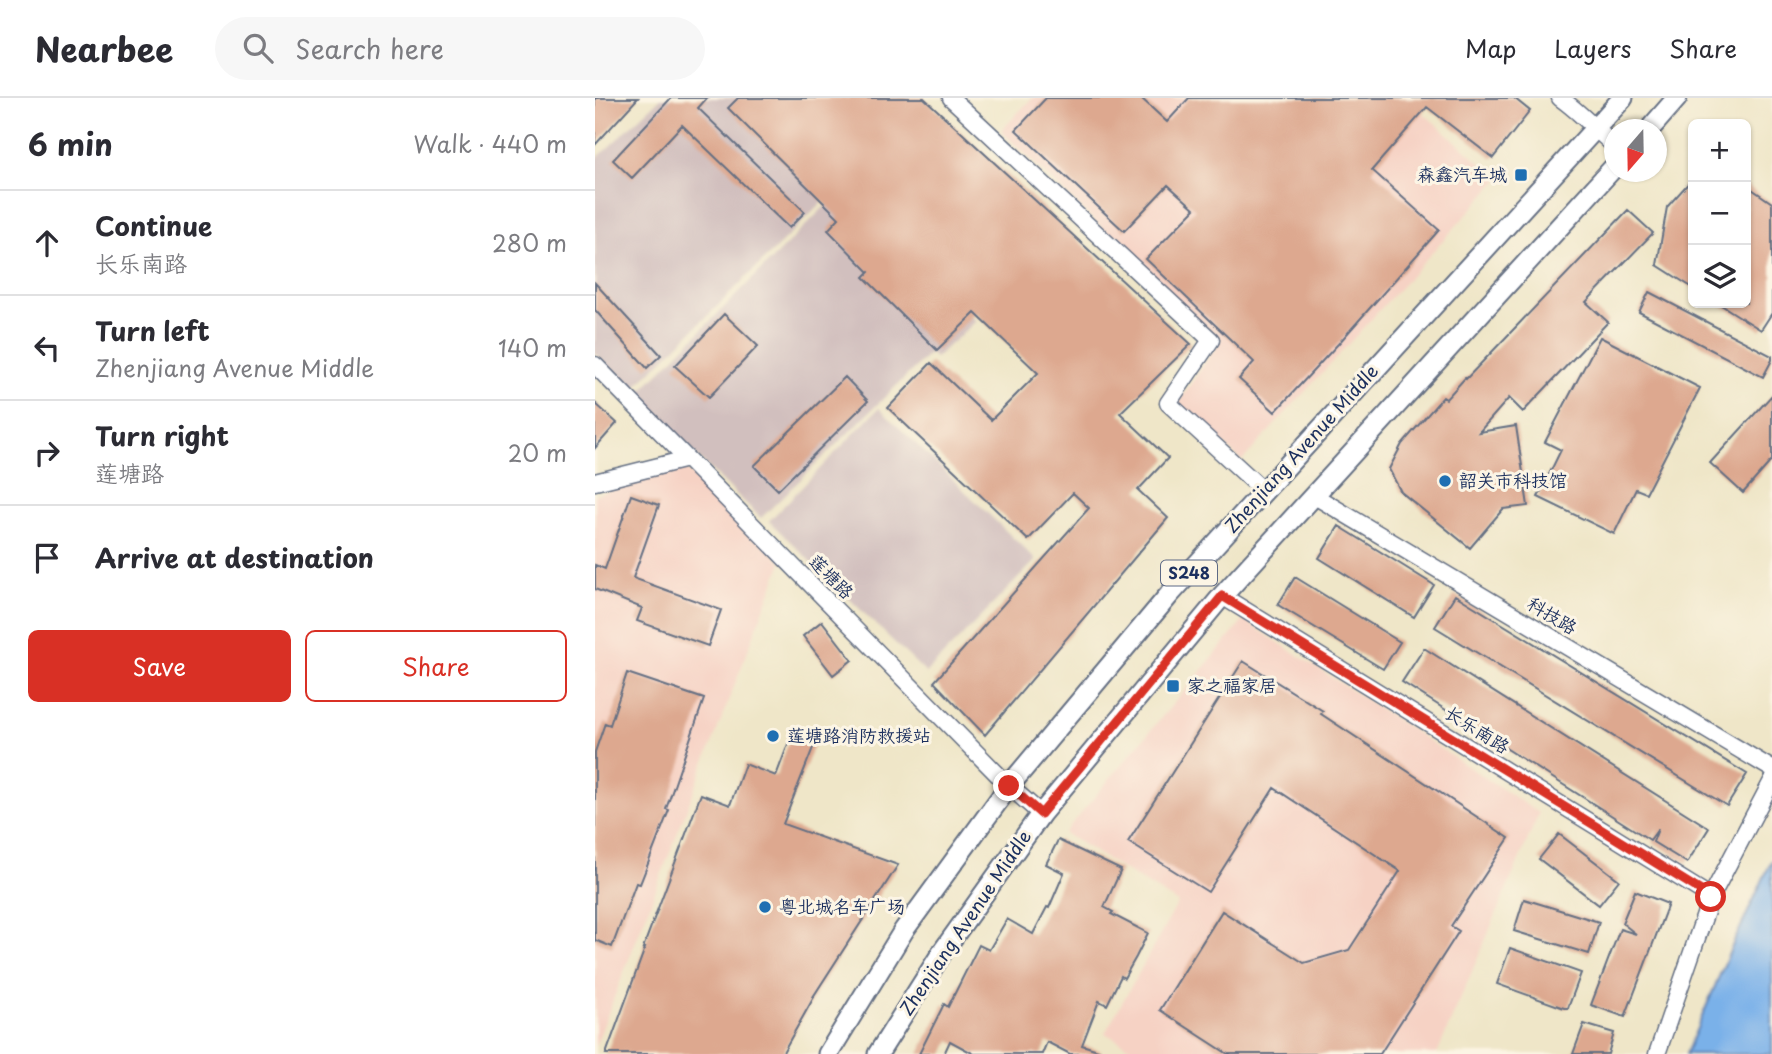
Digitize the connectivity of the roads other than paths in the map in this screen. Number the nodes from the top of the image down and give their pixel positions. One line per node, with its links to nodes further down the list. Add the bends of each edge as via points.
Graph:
1 (951, 98): 12 (street, via 1210,340 1168,403)
2 (1560, 98): 6 (street)
3 (1623, 98): 6 (main road, Zhenjiang Avenue Middle / S248)
4 (1677, 98): 5 (main road)
5 (1659, 119)
6 (1595, 129): 7 (street); 12 (main road, Zhenjiang Avenue Middle / S248)
7 (1604, 137)
8 (1604, 178): 13 (main road, Zhenjiang Avenue Middle / S248)
9 (595, 365): 10 (street, 莲塘路)
10 (687, 459): 11 (street); 17 (street, 莲塘路)
11 (595, 482)
12 (1264, 491): 17 (main road, Zhenjiang Avenue Middle / S248, via 1170,594)
13 (1313, 495): 14 (main road, Zhenjiang Avenue Middle / S248); 15 (street, 科技路)
14 (1222, 596): 18 (main road, Zhenjiang Avenue Middle / S248); 19 (street, 长乐南路)
15 (1772, 769)
16 (1772, 781): 19 (street)
17 (1009, 786): 18 (street, 莲塘路); 20 (main road, Zhenjiang Avenue Middle / S248, via 904,930)
18 (1041, 814): 21 (main road, Zhenjiang Avenue Middle / S248, via 943,951)
19 (1711, 897): 22 (street)
20 (828, 1054)
21 (878, 1054)
22 (1657, 1054)

